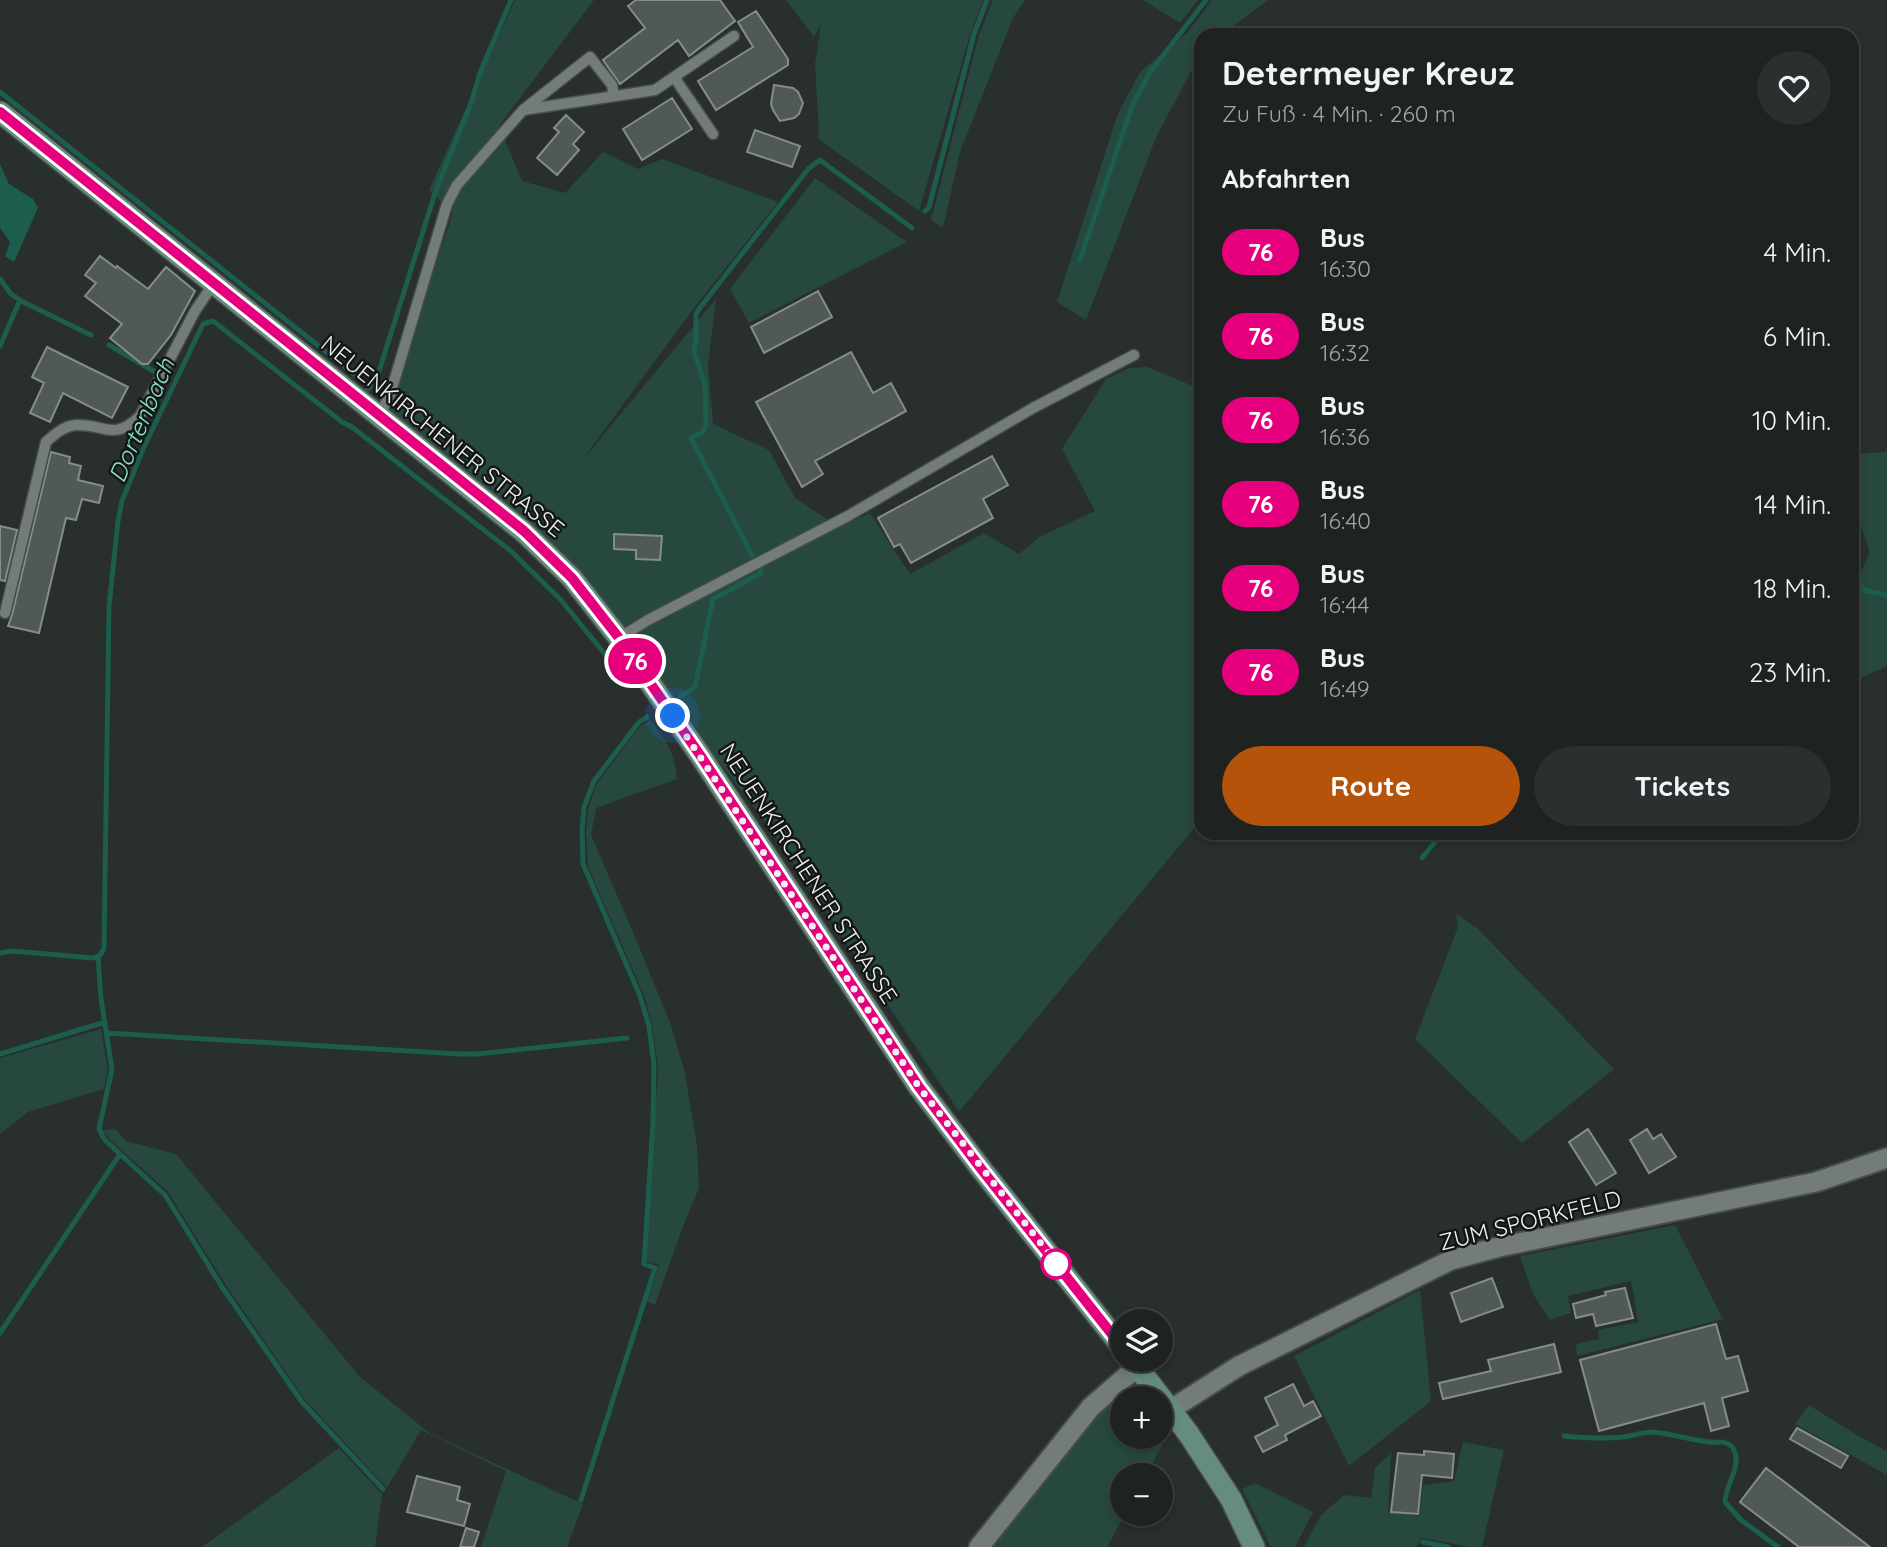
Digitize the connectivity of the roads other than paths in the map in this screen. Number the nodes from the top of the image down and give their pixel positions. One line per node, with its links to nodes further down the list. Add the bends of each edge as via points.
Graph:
1 (734, 36): 2 (lane)
2 (674, 77): 3 (lane, via 655,90); 6 (lane)
3 (614, 96): 4 (lane); 4 (lane, via 612,85 590,57)
4 (523, 110): 9 (lane, via 457,185 447,204 390,395)
5 (0, 112): 7 (street, NEUENKIRCHENER STRASSE)
6 (713, 134)
7 (214, 283): 9 (street, NEUENKIRCHENER STRASSE); 10 (lane, via 140,416 129,427 115,431 75,425 46,442)
8 (1134, 355): 11 (lane)
9 (379, 416): 11 (street, NEUENKIRCHENER STRASSE, via 524,531 572,578)
10 (5, 612)
11 (619, 638): 13 (street, NEUENKIRCHENER STRASSE, via 919,1087)
12 (1887, 1158): 17 (street, ZUM SPORKFELD, via 1816,1182 1451,1260 1239,1366)
13 (1110, 1332)
14 (1125, 1372): 19 (street, via 1091,1407)
15 (1141, 1372): 16 (street)
16 (1152, 1386)
17 (1173, 1408)
18 (1173, 1414): 20 (street, via 1231,1499)
19 (979, 1547)
20 (1254, 1547)

